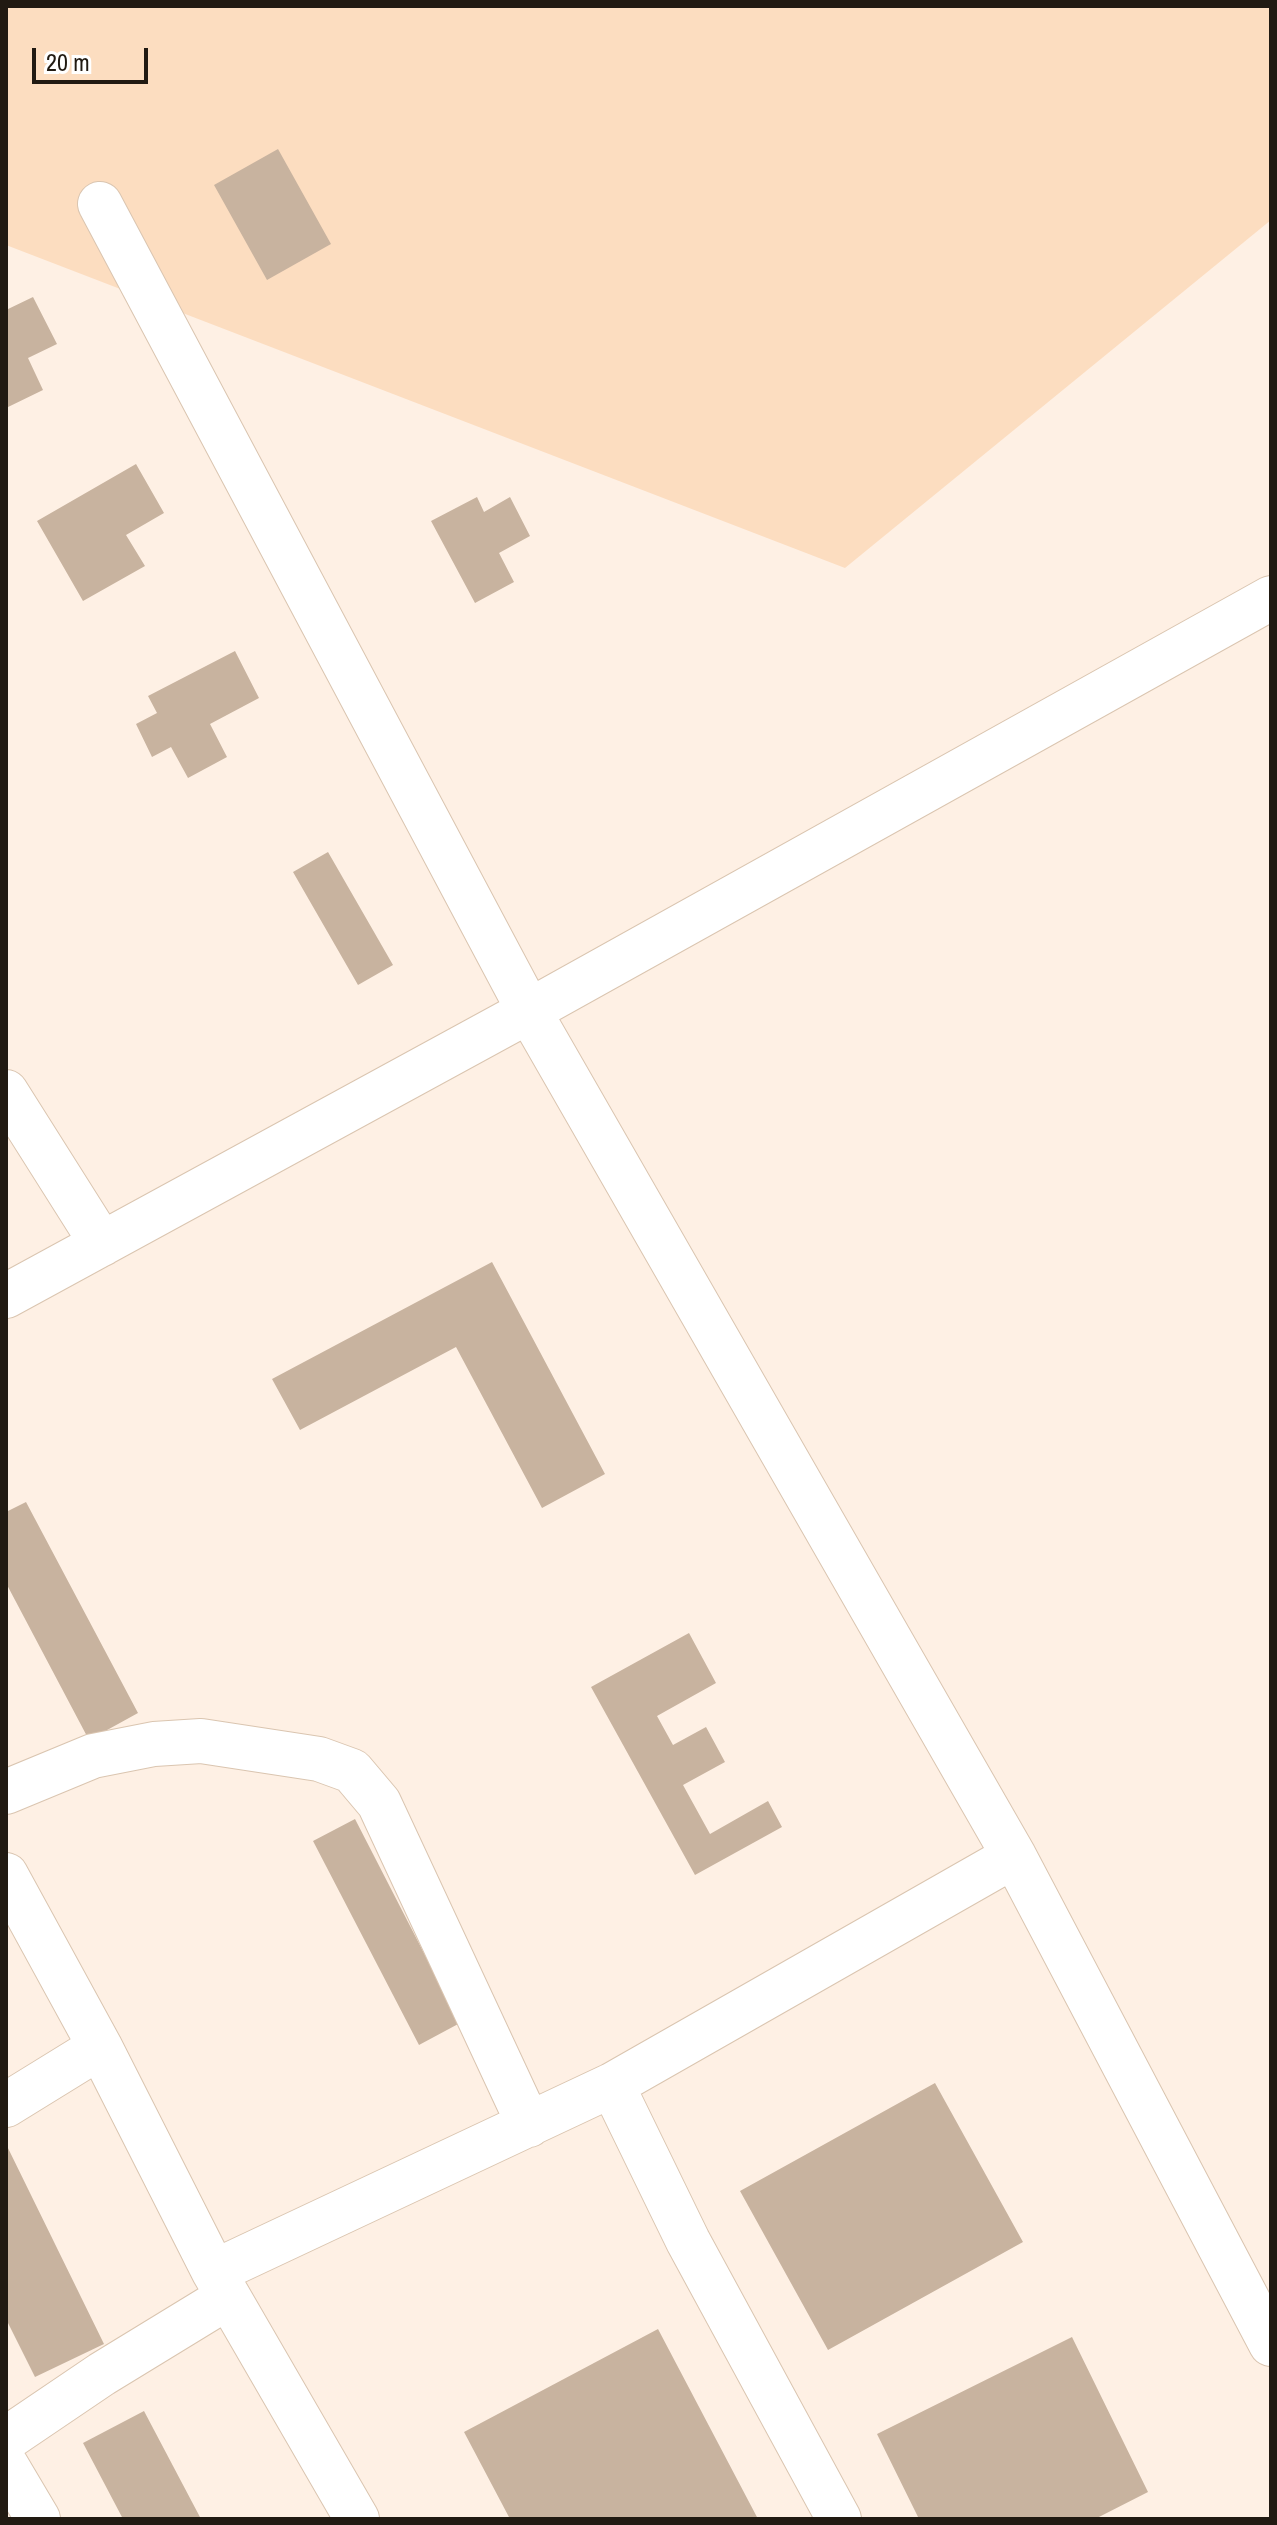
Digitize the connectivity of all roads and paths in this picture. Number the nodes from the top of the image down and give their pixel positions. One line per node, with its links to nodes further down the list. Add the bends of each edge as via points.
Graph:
1 (100, 204): 3 (street)
2 (1271, 598): 3 (street)
3 (529, 1011): 5 (street); 8 (street)
4 (6, 1092): 5 (street)
5 (102, 1244): 6 (street)
6 (6, 1296)
7 (6, 1792): 13 (street, via 93,1756 201,1741 319,1759 352,1771 379,1803)
8 (1014, 1856): 11 (street); 15 (street)
9 (6, 1875): 10 (street)
10 (100, 2047): 12 (street); 14 (street)
11 (612, 2085): 13 (street); 20 (street, via 688,2241)
12 (6, 2105)
13 (529, 2125): 14 (street)
14 (221, 2284): 16 (street); 19 (street)
15 (1271, 2344)
16 (6, 2439)
17 (6, 2465): 18 (street)
18 (38, 2519)
19 (357, 2519)
20 (839, 2519)

